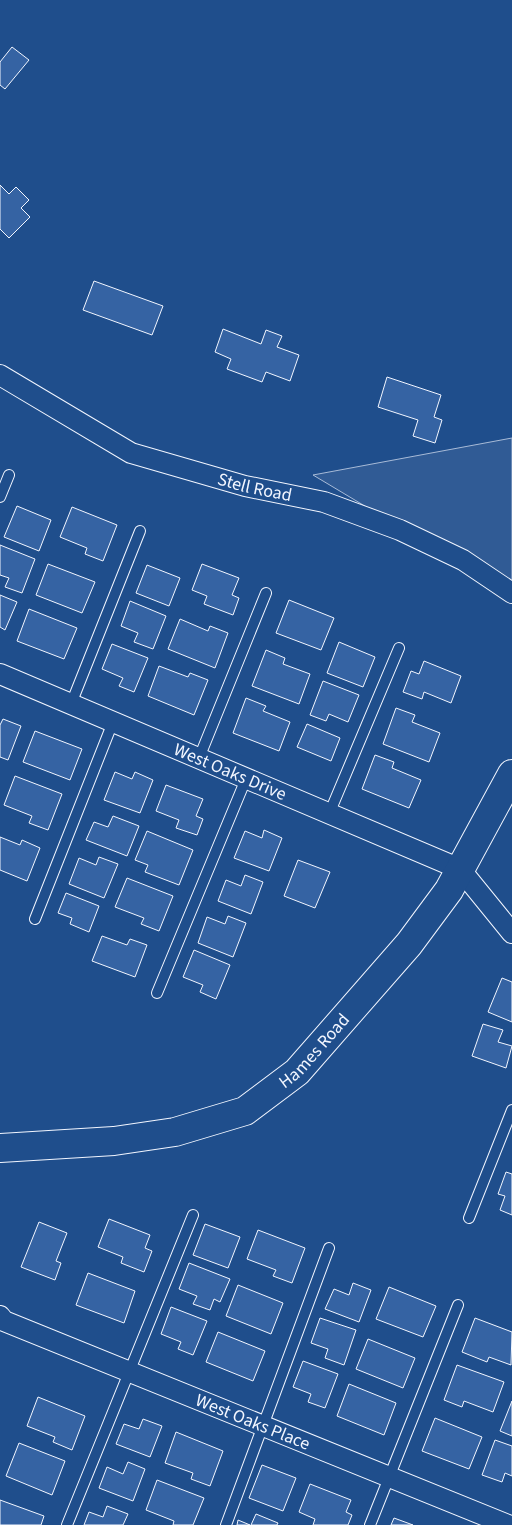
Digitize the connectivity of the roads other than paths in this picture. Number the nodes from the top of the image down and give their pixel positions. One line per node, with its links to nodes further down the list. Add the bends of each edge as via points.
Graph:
1 (0, 375): 6 (street, Stell Road, via 131,453 245,486 324,502 392,526 462,560)
2 (9, 475): 3 (lane)
3 (0, 497)
4 (140, 532): 9 (lane)
5 (266, 592): 11 (lane)
6 (512, 593)
7 (399, 648): 14 (lane)
8 (0, 674): 9 (street, West Oaks Drive)
9 (71, 704): 10 (street, West Oaks Drive)
10 (113, 722): 11 (street, West Oaks Drive); 16 (lane)
11 (199, 758): 13 (street, West Oaks Drive)
12 (512, 774): 15 (street, Hames Road)
13 (246, 779): 14 (street, West Oaks Drive); 18 (lane)
14 (329, 814): 15 (street, West Oaks Drive)
15 (460, 869): 17 (street); 20 (street, Hames Road, via 449,890 408,944 352,1011 296,1072 244,1111 175,1132 114,1141)
16 (35, 919)
17 (512, 932)
18 (156, 993)
19 (512, 1110): 22 (lane)
20 (0, 1148)
21 (193, 1215): 26 (lane)
22 (468, 1218)
23 (329, 1248): 27 (lane)
24 (458, 1305): 28 (lane)
25 (0, 1316): 26 (street, West Oaks Place, via 4,1321)
26 (130, 1372): 27 (street, West Oaks Place); 29 (lane)
27 (263, 1426): 28 (street, West Oaks Place); 30 (lane)
28 (389, 1477): 31 (lane); 32 (street, West Oaks Place)
29 (67, 1525)
30 (226, 1525)
31 (370, 1525)
32 (508, 1525)

